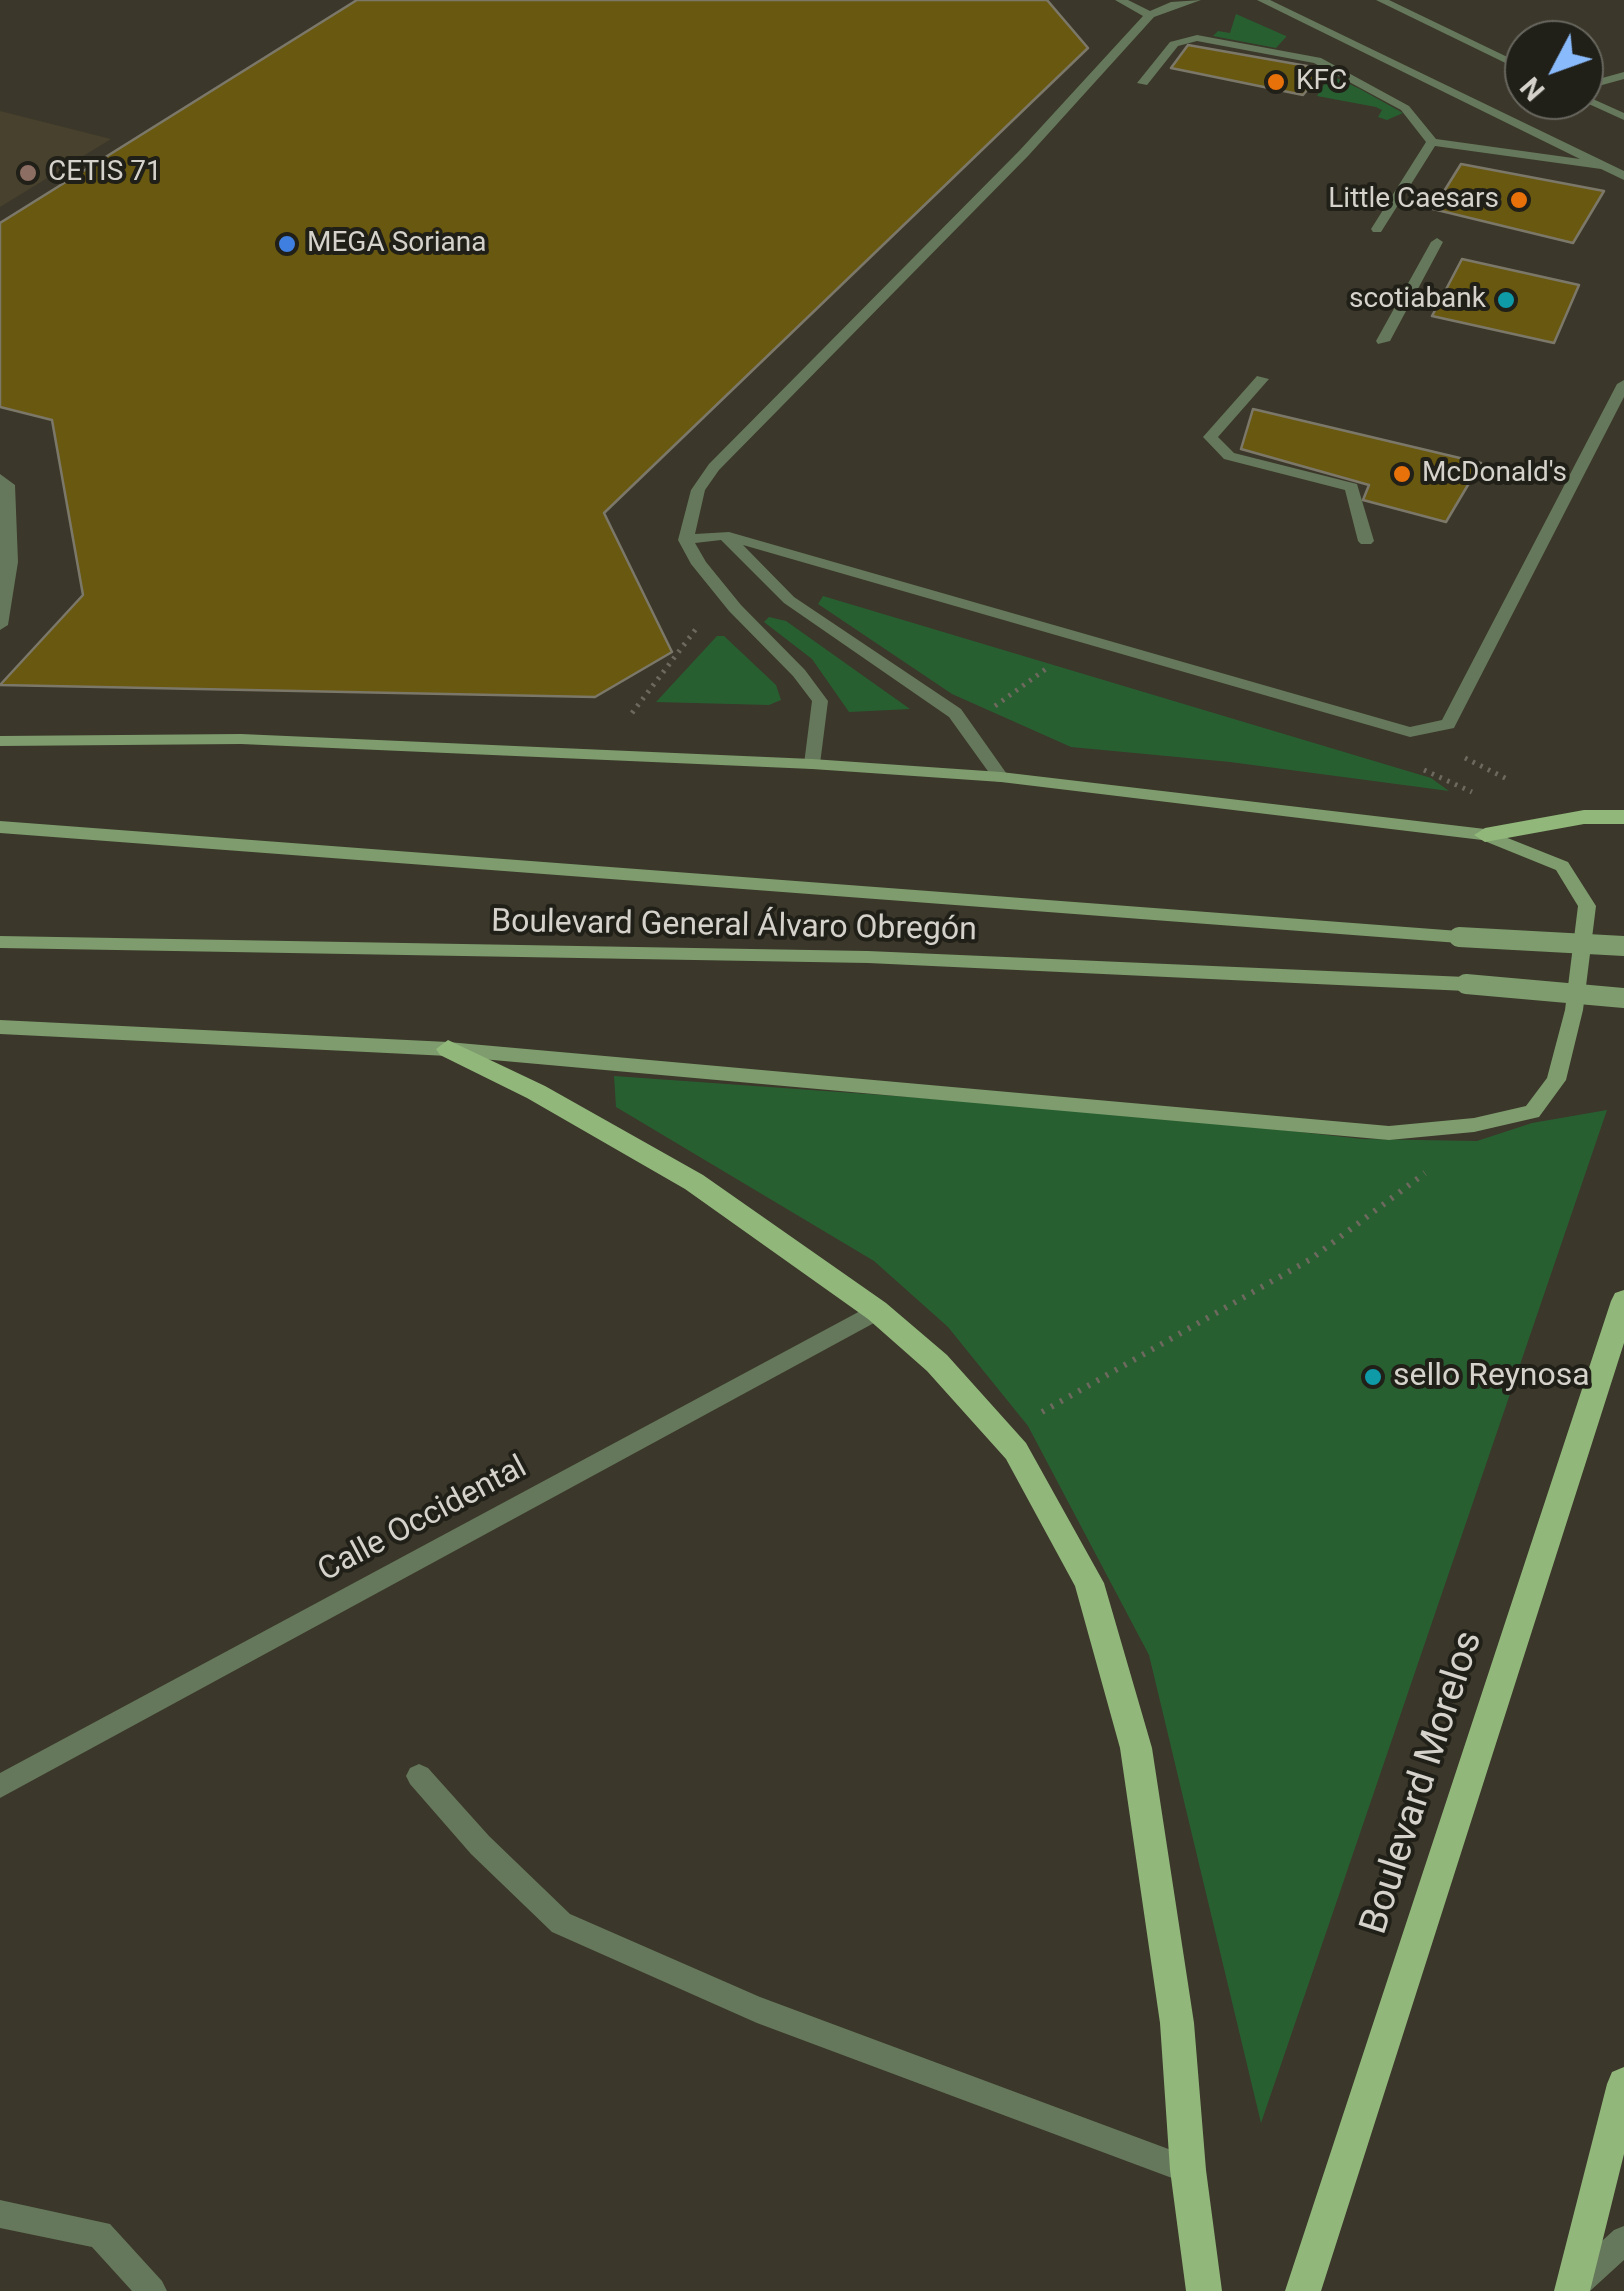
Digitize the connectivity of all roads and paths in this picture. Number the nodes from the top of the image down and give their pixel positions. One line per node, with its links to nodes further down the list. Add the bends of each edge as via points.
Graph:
1 (1120, 0): 6 (street)
2 (1196, 0): 5 (street)
3 (1262, 0): 10 (street)
4 (1381, 0): 7 (street)
5 (1173, 2): 6 (street)
6 (1150, 16): 18 (street, via 714,467)
7 (1504, 59)
8 (1143, 82): 9 (street, via 1187,38 1317,60 1405,108)
9 (1432, 142): 10 (street); 12 (street)
10 (1603, 166): 11 (street)
11 (1624, 176)
12 (1377, 229)
13 (1437, 242): 14 (street)
14 (1383, 341)
15 (1262, 380): 21 (street, via 1210,437 1229,456 1352,487)
16 (1624, 384): 19 (street, via 1448,724 1410,732)
17 (0, 478): 23 (street, via 8,485 10,562)
18 (693, 512): 19 (street); 20 (street)
19 (724, 535): 20 (street); 30 (street, via 790,600 950,709)
20 (686, 540): 29 (street, via 735,608 820,701)
21 (1366, 542)
22 (702, 620): 26 (path)
23 (0, 625)
24 (1055, 662): 25 (path)
25 (987, 712)
26 (632, 713)
27 (0, 741): 29 (main road, via 241,739)
28 (1464, 758): 31 (path)
29 (812, 764): 30 (main road)
30 (1001, 777): 34 (main road)
31 (1509, 780)
32 (1624, 817): 34 (main road)
33 (0, 828): 36 (main road, Boulevard General Álvaro Obregón, bridge)
34 (1485, 835): 39 (main road, via 1562,866 1586,906 1574,1010 1556,1080 1532,1112 1474,1125 1389,1132)
35 (0, 942): 37 (main road, Boulevard General Álvaro Obregón, bridge, via 868,957 1466,984)
36 (1624, 946)
37 (1624, 998)
38 (0, 1028): 39 (main road)
39 (448, 1049): 42 (main road, via 694,1182)
40 (1434, 1166): 43 (path, via 1311,1259)
41 (1624, 1301): 53 (main road, Boulevard Morelos)
42 (877, 1311): 45 (street, Calle Occidental); 47 (main road, via 937,1363 1016,1451 1089,1583 1136,1748 1177,2023)
43 (1032, 1417)
44 (419, 1776): 47 (street, via 561,1923 757,2008)
45 (0, 1786)
46 (1624, 2084): 50 (main road)
47 (1188, 2170): 52 (main road)
48 (0, 2214): 51 (street, via 100,2234)
49 (1624, 2240): 50 (street)
50 (1573, 2288)
51 (152, 2291)
52 (1204, 2291)
53 (1303, 2291)

